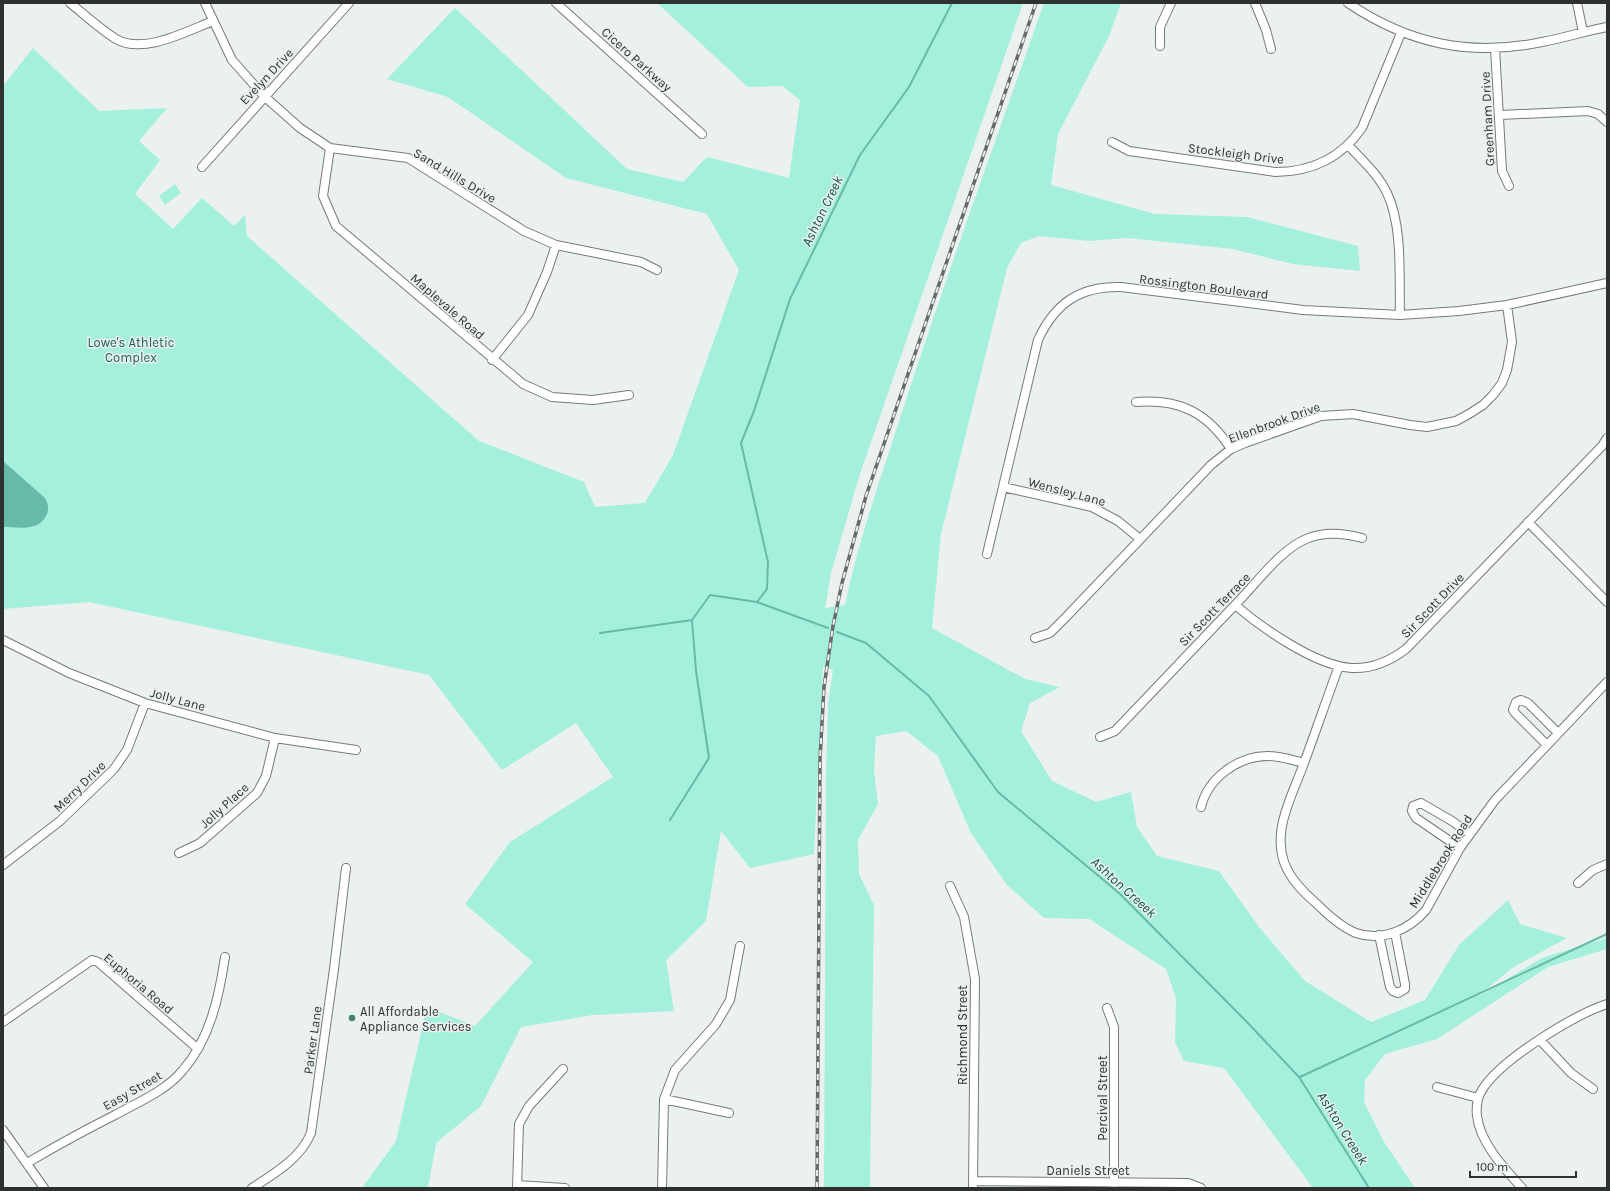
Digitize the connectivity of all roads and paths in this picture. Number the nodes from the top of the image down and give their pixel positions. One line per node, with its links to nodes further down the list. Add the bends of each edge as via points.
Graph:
1 (70, 3): 9 (street, via 117,40 136,45 156,43)
2 (205, 3): 9 (street, Sand Hills Drive)
3 (349, 3): 16 (street, Evelyn Drive)
4 (556, 3): 19 (street, Cicero Parkway)
5 (1171, 3): 13 (street, via 1160,27)
6 (1255, 3): 15 (street)
7 (1348, 3): 12 (street)
8 (1577, 3): 11 (street)
9 (213, 21): 16 (street, Sand Hills Drive, via 232,60)
10 (1607, 27): 11 (street)
11 (1583, 32): 14 (street, via 1541,42)
12 (1401, 33): 14 (street, via 1445,45); 21 (street, Stockleigh Drive, via 1369,114 1362,128)
13 (1160, 46)
14 (1495, 48): 17 (street, Greenham Drive)
15 (1271, 49)
16 (264, 96): 22 (street, Sand Hills Drive, via 300,128); 23 (street, Evelyn Drive)
17 (1500, 115): 18 (street, via 1588,111 1598,114); 24 (street, Greenham Drive, via 1502,171)
18 (1607, 122)
19 (702, 134)
20 (1112, 142): 21 (street, Stockleigh Drive, via 1129,151 1275,172 1290,172 1317,165 1329,160)
21 (1348, 145): 29 (street, via 1379,180 1392,206 1397,230)
22 (330, 148): 25 (street, Sand Hills Drive, via 408,158 524,231); 30 (street, Maplevale Road, via 323,196 336,226)
23 (202, 167)
24 (1510, 186)
25 (556, 246): 26 (street, Sand Hills Drive, via 640,262); 30 (street, via 528,315)
26 (657, 270)
27 (1607, 283): 28 (street, Rossington Boulevard)
28 (1507, 305): 29 (street, Rossington Boulevard); 34 (street, Ellenbrook Drive, via 1512,342 1507,370 1502,383 1483,406 1470,414 1456,421 1427,427 1353,414 1333,414 1310,419)
29 (1400, 315): 35 (street, Rossington Boulevard, via 1303,310 1121,287 1093,290 1073,297 1049,319 1038,340)
30 (492, 360): 31 (street, Maplevale Road, via 522,384 552,398 593,400)
31 (629, 395)
32 (1136, 402): 34 (street, via 1166,402 1191,410 1213,426)
33 (1607, 438): 36 (street, Sir Scott Drive)
34 (1231, 449): 38 (street, Ellenbrook Drive, via 1211,465)
35 (1003, 487): 38 (street, Wensley Lane, via 1092,507 1118,520); 39 (street, Rossington Boulevard)
36 (1528, 522): 40 (street); 44 (street, Sir Scott Drive, via 1406,649 1372,666)
37 (1362, 538): 41 (street, Sir Scott Terrace, via 1328,534 1306,539 1282,556)
38 (1140, 539): 42 (street, Ellenbrook Drive, via 1050,633)
39 (987, 554)
40 (1607, 602)
41 (1235, 605): 44 (street, Sir Scott Drive, via 1282,639); 48 (street, Sir Scott Terrace, via 1115,730)
42 (1035, 638)
43 (3, 640): 46 (street, Jolly Lane, via 69,673)
44 (1339, 666): 52 (street, Middlebrook Road)
45 (1607, 682): 47 (street, Middlebrook Road)
46 (145, 703): 49 (street, Jolly Lane); 58 (street, Merry Drive, via 126,750 114,769 60,821)
47 (1558, 734): 50 (street, Middlebrook Road); 50 (street, via 1528,703 1521,700 1516,702 1513,710 1515,713)
48 (1100, 736)
49 (275, 738): 51 (street, Jolly Lane); 56 (street, Jolly Place, via 266,776 257,793 200,843)
50 (1547, 745): 54 (street, Middlebrook Road, via 1495,800)
51 (356, 750)
52 (1304, 763): 53 (street, via 1267,756 1245,760 1217,779 1207,790); 63 (street, Middlebrook Road, via 1282,826 1283,861 1299,887 1330,916 1352,931 1369,936)
53 (1201, 807)
54 (1470, 834): 55 (street, Middlebrook Road); 55 (street, via 1421,803 1413,806 1413,815 1416,818)
55 (1460, 848): 62 (street, Middlebrook Road, via 1426,910 1412,923)
56 (179, 853)
57 (1607, 864): 60 (street, via 1593,870)
58 (3, 865)
59 (346, 868): 83 (street, Parker Lane, via 311,1133 296,1156)
60 (1578, 883)
61 (950, 886): 79 (street, Richmond Street, via 964,917 975,979)
62 (1395, 932): 63 (street, Middlebrook Road); 63 (street, via 1406,984 1401,992 1393,991 1390,986)
63 (1379, 935)
64 (740, 946): 75 (street, via 730,1000 716,1024 675,1070)
65 (225, 958): 70 (street, Easy Street, via 210,1027)
66 (1607, 1004): 69 (street, via 1584,1014)
67 (1107, 1008): 80 (street, Percival Street, via 1114,1027)
68 (3, 1022): 70 (street, Euphoria Road, via 92,960 98,962)
69 (1540, 1040): 73 (street, via 1571,1073); 74 (street, via 1493,1077)
70 (198, 1049): 78 (street, Easy Street, via 182,1071 166,1085)
71 (563, 1070): 81 (street, via 529,1106 519,1124)
72 (1437, 1087): 74 (street)
73 (1593, 1089)
74 (1478, 1098): 87 (street, via 1477,1116 1482,1132 1498,1158)
75 (664, 1099): 76 (street); 85 (street)
76 (729, 1113)
77 (3, 1130): 78 (street)
78 (27, 1164): 82 (street)
79 (973, 1185): 80 (street, Daniels Street)
80 (1114, 1185): 86 (street, Daniels Street, via 1188,1183)
81 (517, 1187): 84 (street)
82 (44, 1188)
83 (252, 1188)
84 (564, 1188)
85 (662, 1188)
86 (1201, 1188)
87 (1522, 1188)

